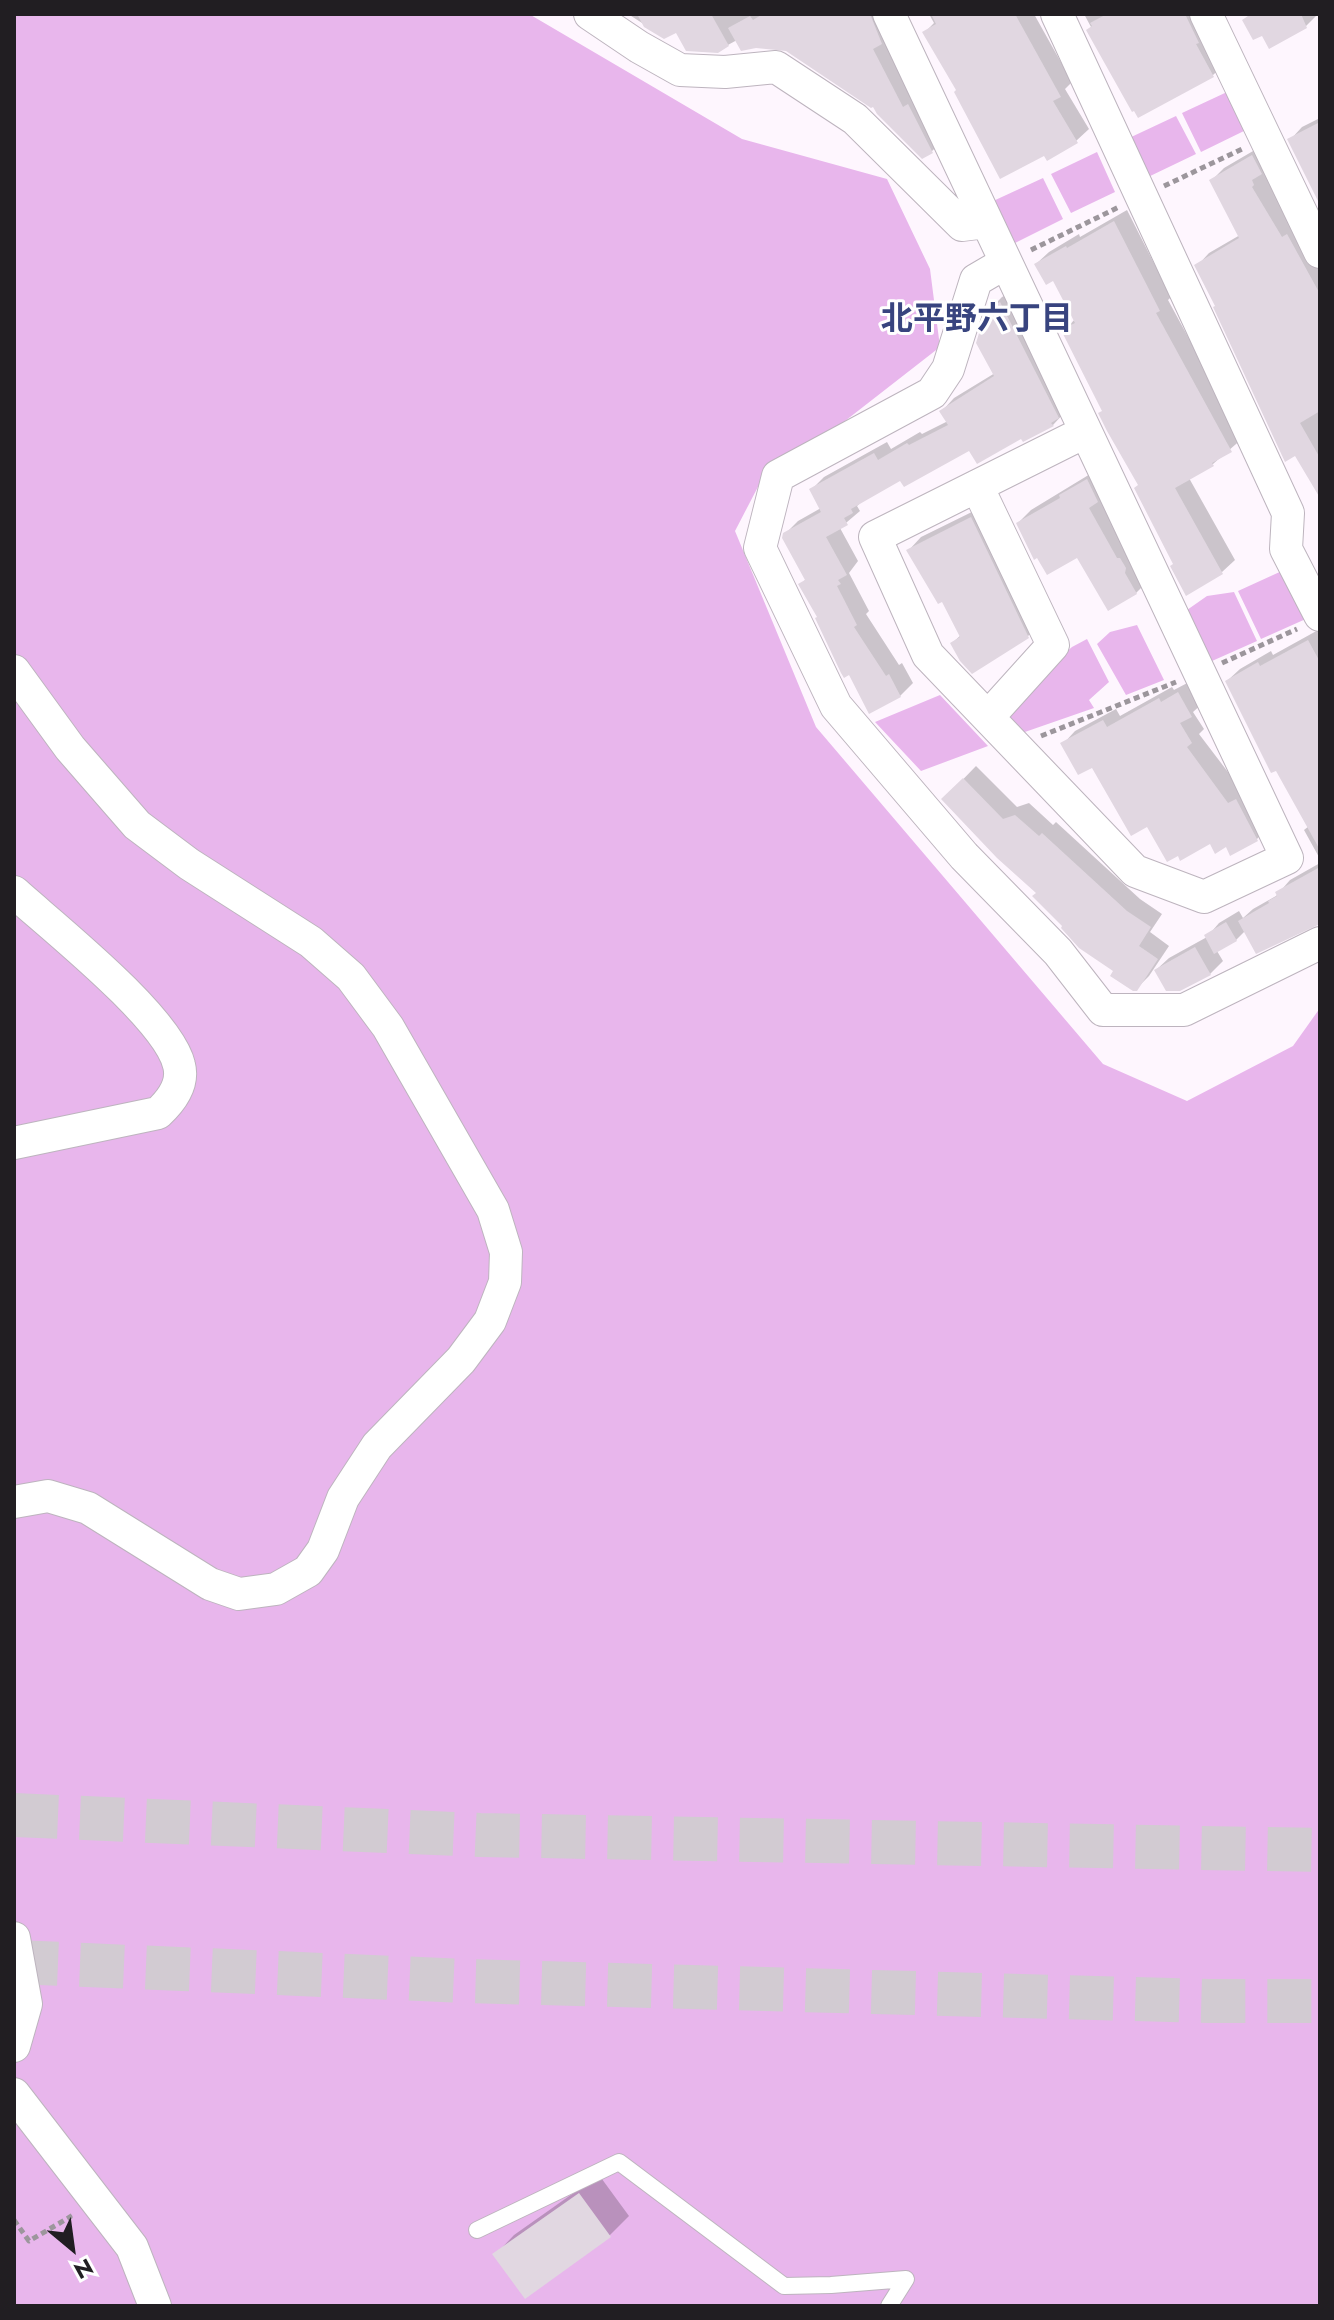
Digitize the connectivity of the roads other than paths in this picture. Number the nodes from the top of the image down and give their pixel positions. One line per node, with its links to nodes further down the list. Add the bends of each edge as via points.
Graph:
1 (590, 14): 5 (street, via 680,70 776,67 855,119 962,225)
2 (889, 14): 5 (street)
3 (1057, 14): 10 (street, via 1288,513 1286,549)
4 (1206, 14): 6 (street)
5 (986, 222): 7 (street)
6 (1320, 252)
7 (1005, 263): 8 (street); 14 (street, via 976,280 948,369 932,393 778,476 760,548 836,706 964,856 1058,952 1103,1010 1184,1010)
8 (1085, 432): 9 (street); 12 (street, via 1287,858 1204,897 1135,871)
9 (977, 486): 12 (street, via 1053,645); 12 (street, via 875,537 928,655)
10 (1314, 620)
11 (14, 671): 16 (street, via 70,748 137,825 311,942 351,977 388,1027 493,1210 506,1252 505,1282 490,1321 461,1360 377,1446 343,1498 323,1550 308,1571 276,1589 239,1594 210,1584 88,1508 48,1496)
12 (988, 717)
13 (14, 892): 15 (street, via 135,1002 173,1047 180,1069 174,1098 158,1113)
14 (1320, 943)
15 (14, 1143)
16 (14, 1502)
17 (14, 1938): 18 (street, via 26,2004)
18 (14, 2046)
19 (14, 2094): 21 (street, via 132,2247)
20 (477, 2230): 22 (lane, via 619,2162 784,2286 906,2279)
21 (155, 2306)
22 (889, 2306)

